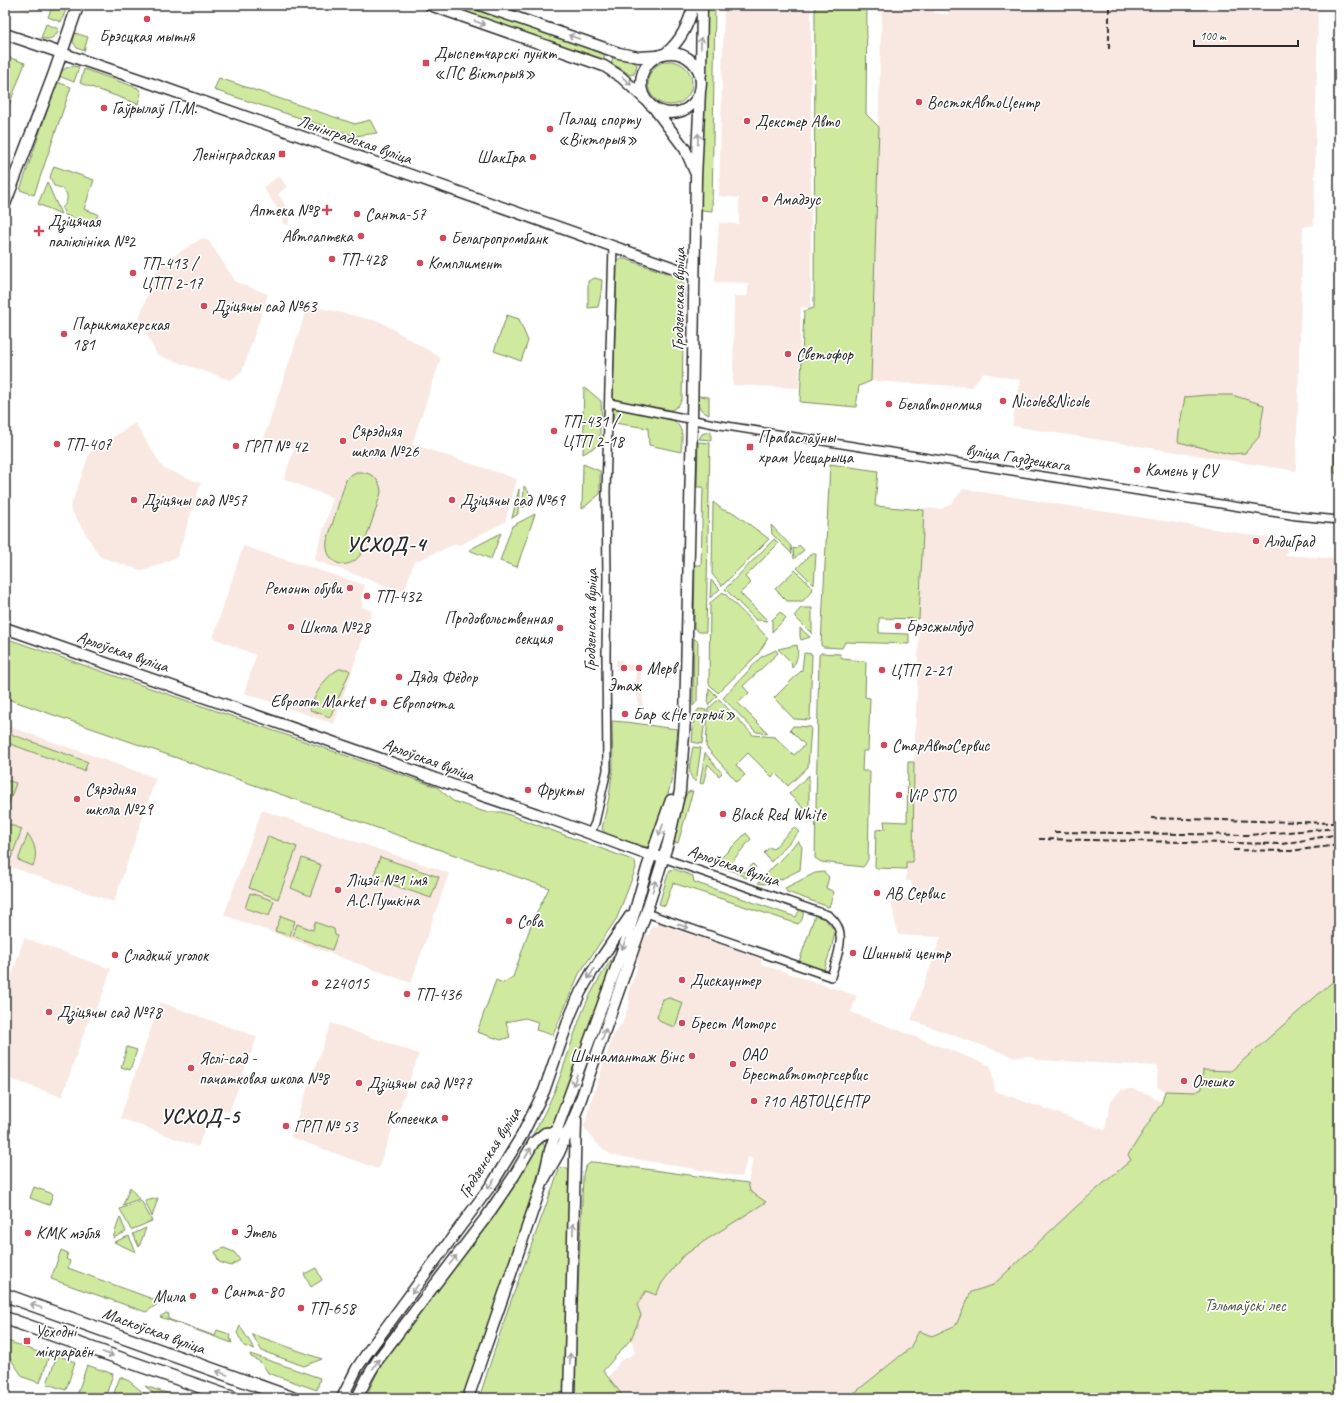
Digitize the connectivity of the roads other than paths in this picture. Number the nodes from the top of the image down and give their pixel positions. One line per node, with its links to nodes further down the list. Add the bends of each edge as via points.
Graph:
1 (78, 5): 7 (main road)
2 (430, 5): 10 (main road, one-way to 10, via 604,66 621,77)
3 (480, 5): 8 (main road, one-way to 3, via 639,57 619,53)
4 (694, 5): 8 (main road, via 678,42)
5 (702, 5): 9 (main road, Гродзенская вуліца, one-way to 5)
6 (5, 34): 7 (main road, Ленінградская вуліца)
7 (61, 54): 12 (main road); 13 (main road, Ленінградская вуліца, via 166,88)
8 (661, 55): 9 (main road, via 676,53 693,62 698,71); 10 (main road, via 643,71 642,91)
9 (700, 85): 10 (main road, via 697,98 692,104 677,112 660,111); 11 (main road, Гродзенская вуліца, one-way to 9)
10 (650, 103): 11 (main road, Гродзенская вуліца, via 685,149)
11 (696, 178): 14 (main road, Гродзенская вуліца)
12 (5, 203)
13 (613, 246): 14 (main road, Ленінградская вуліца); 15 (street, Гродзенская вуліца)
14 (694, 275): 16 (main road, Гродзенская вуліца)
15 (610, 403): 16 (street); 20 (street, Гродзенская вуліца, via 606,492 607,770 595,823)
16 (692, 420): 17 (street, вуліца Газдзецкага, via 1165,496); 19 (main road, Гродзенская вуліца, via 685,720)
17 (1339, 520)
18 (5, 628): 20 (main road, Арлоўская вуліца)
19 (681, 766): 21 (main road, Гродзенская вуліца, one-way to 21); 22 (main road, Гродзенская вуліца, via 680,791)
20 (590, 834): 21 (main road, Арлоўская вуліца)
21 (652, 855): 22 (main road, Арлоўская вуліца); 23 (main road, Гродзенская вуліца)
22 (663, 858): 24 (main road, Гродзенская вуліца, one-way to 22); 24 (street, Арлоўская вуліца, one-way to 22, via 831,977 841,939 838,925 832,918 824,913)
23 (636, 907): 26 (main road, Гродзенская вуліца, one-way to 26); 31 (main road, Гродзенская вуліца, one-way to 31, via 580,993 544,1091 522,1135 494,1181 366,1353)
24 (646, 913): 25 (main road, Гродзенская вуліца, one-way to 24)
25 (576, 1113): 26 (main road, Гродзенская вуліца); 34 (main road, one-way to 25)
26 (561, 1134): 32 (main road, Гродзенская вуліца, one-way to 26, via 377,1361 487,1216 534,1142 545,1134); 33 (main road, Гродзенская вуліца, via 550,1150 543,1181)
27 (5, 1295): 30 (highway, Маскоўская вуліца, one-way to 27)
28 (5, 1318): 29 (highway, one-way to 29)
29 (233, 1398)
30 (292, 1398)
31 (342, 1398)
32 (357, 1398)
33 (468, 1398)
34 (569, 1398)

